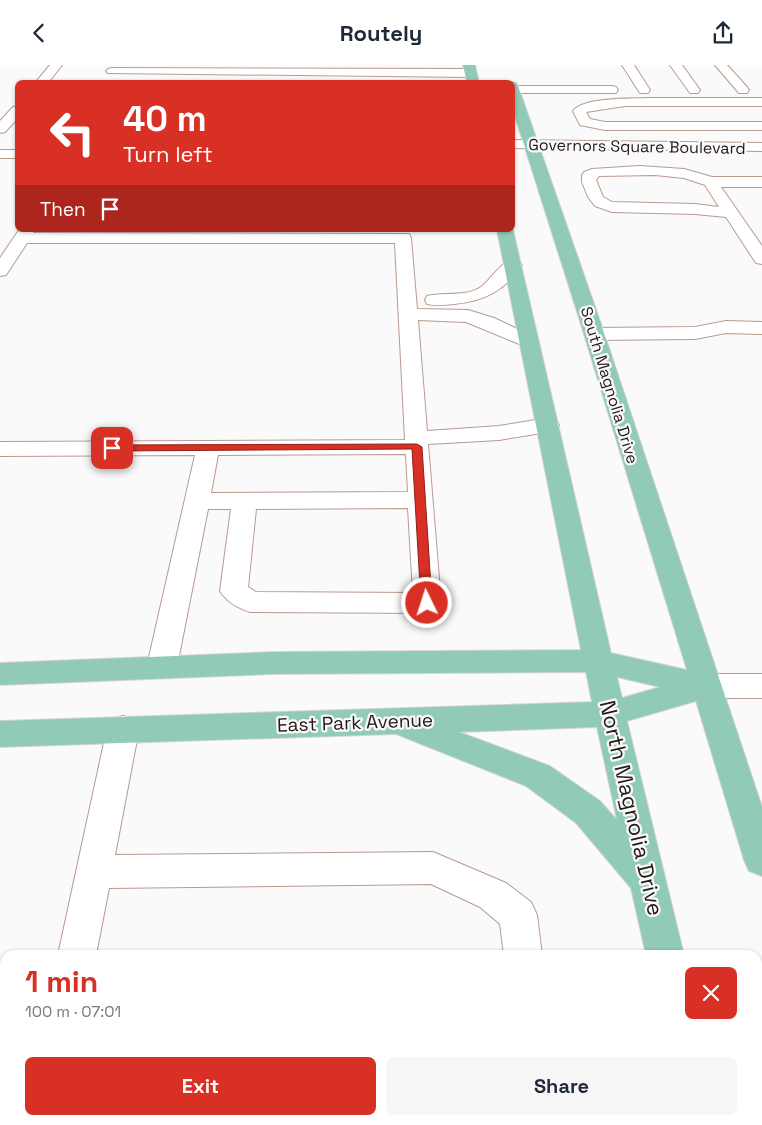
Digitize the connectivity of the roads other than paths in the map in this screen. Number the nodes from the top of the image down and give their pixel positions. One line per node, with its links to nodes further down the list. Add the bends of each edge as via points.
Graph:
1 (38, 65): 6 (street)
2 (116, 65): 7 (street, via 112,71)
3 (628, 65): 14 (street)
4 (676, 65): 14 (street, via 699,90)
5 (721, 65): 16 (street)
6 (55, 66): 11 (street)
7 (232, 68): 8 (street)
8 (279, 68): 9 (street)
9 (418, 69): 10 (street)
10 (471, 73)
11 (43, 80)
12 (515, 83): 13 (street)
13 (587, 90): 14 (street); 20 (street)
14 (644, 90)
15 (724, 90): 16 (street)
16 (743, 90): 18 (street)
17 (515, 92): 27 (main road, South Magnolia Drive)
18 (762, 100): 19 (street)
19 (735, 104): 20 (street); 23 (street, via 758,115)
20 (595, 105): 22 (street, via 708,107 731,117 731,122); 22 (street, via 579,111 585,121 605,126)
21 (15, 113): 24 (street)
22 (724, 126): 23 (street)
23 (756, 126)
24 (0, 129)
25 (515, 145): 27 (street, Governors Square Boulevard)
26 (762, 147): 27 (street, Governors Square Boulevard)
27 (534, 150): 30 (street, Governors Square Boulevard); 31 (street, Governors Square Boulevard); 43 (main road, South Magnolia Drive)
28 (0, 154): 29 (street)
29 (15, 154)
30 (515, 154)
31 (762, 156)
32 (710, 182): 33 (street); 34 (street); 34 (street, via 692,173 673,172 597,172 589,175 588,179 597,201 606,206)
33 (762, 182)
34 (731, 213): 39 (street)
35 (505, 232): 40 (main road)
36 (24, 234): 37 (street); 41 (street)
37 (292, 234): 38 (street)
38 (388, 234): 42 (street, via 403,238)
39 (762, 259)
40 (513, 265): 42 (street, via 487,291 472,297); 45 (main road)
41 (0, 271)
42 (408, 307): 45 (street, via 468,316); 47 (street)
43 (592, 326): 44 (street, via 696,333 726,327); 56 (main road, South Magnolia Drive)
44 (762, 328)
45 (529, 342): 46 (main road)
46 (548, 425): 47 (street); 53 (main road)
47 (417, 442): 48 (street); 50 (street)
48 (208, 448): 49 (street); 51 (street)
49 (0, 449)
50 (420, 500): 52 (street); 52 (street, via 427,603 250,602 234,591)
51 (198, 501): 52 (street); 54 (street)
52 (244, 501)
53 (598, 661): 54 (main road, East Park Avenue); 56 (main road, East Park Avenue); 58 (main road, North Magnolia Drive)
54 (162, 666): 55 (main road, East Park Avenue)
55 (0, 674)
56 (706, 686): 57 (street, East Park Avenue); 58 (main road, East Park Avenue); 62 (main road)
57 (762, 686)
58 (610, 714): 59 (main road, East Park Avenue); 64 (main road, North Magnolia Drive)
59 (396, 721): 60 (main road, East Park Avenue); 64 (main road, via 538,776 588,811)
60 (123, 729): 61 (main road, East Park Avenue); 63 (street)
61 (0, 734)
62 (762, 860)
63 (93, 872): 65 (street); 66 (street, via 433,867 493,895 518,915)
64 (649, 882): 67 (main road, North Magnolia Drive)
65 (78, 950)
66 (522, 950)
67 (664, 950)

